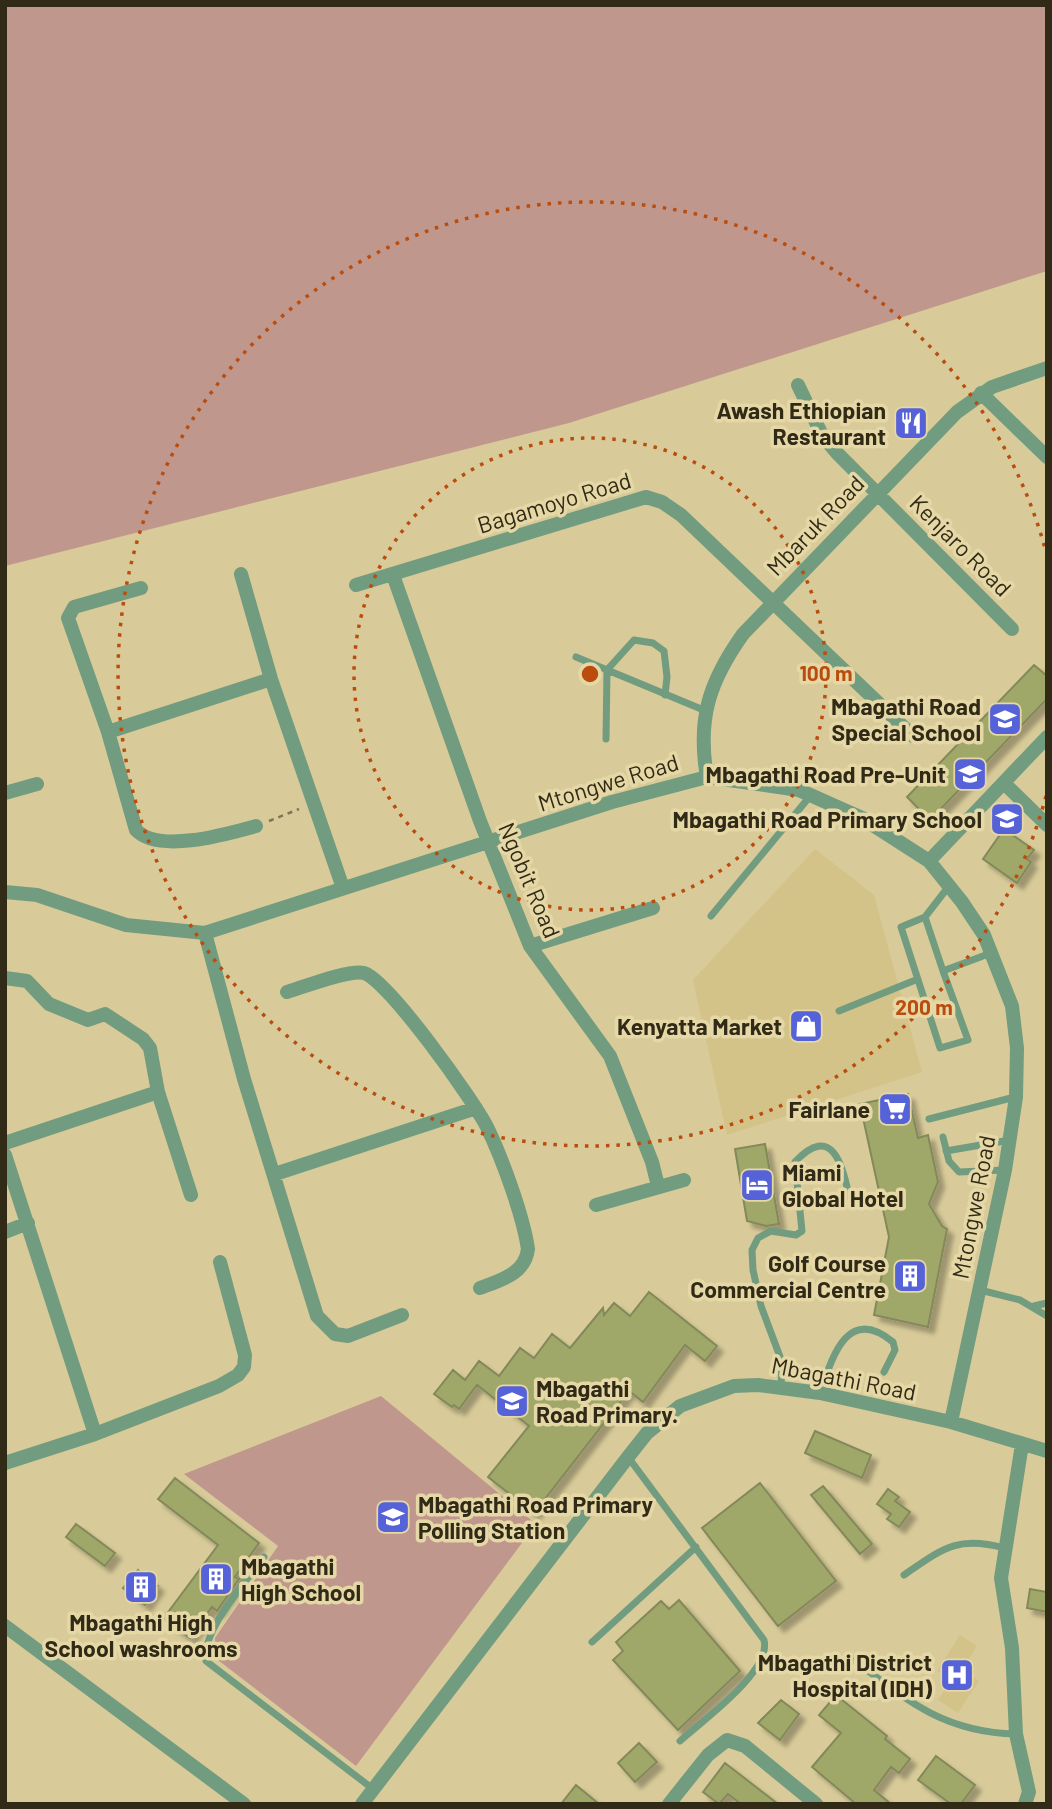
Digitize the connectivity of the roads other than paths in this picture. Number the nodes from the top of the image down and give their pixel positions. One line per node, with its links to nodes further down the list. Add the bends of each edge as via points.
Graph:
1 (1047, 368): 3 (street, Mbaruk Road)
2 (798, 385): 5 (street, Kenjaro Road, via 822,435)
3 (981, 393): 4 (street); 5 (street, Mbaruk Road)
4 (1047, 457)
5 (876, 495): 10 (street, Mbaruk Road); 11 (street, Kenjaro Road)
6 (241, 574): 14 (street)
7 (393, 575): 8 (street, Bagamoyo Road); 10 (street, Bagamoyo Road, via 646,497 681,515); 28 (street, Ngobit Road)
8 (356, 585)
9 (141, 588): 17 (street, via 74,607 68,618)
10 (772, 601): 16 (street, Mbaruk Road, via 724,660); 18 (street, Bagamoyo Road)
11 (1012, 629)
12 (576, 657): 13 (lane)
13 (607, 670): 15 (lane); 15 (lane, via 628,643 653,643 664,651); 20 (lane)
14 (271, 679): 17 (street); 31 (street)
15 (665, 695): 16 (lane)
16 (706, 711): 21 (street, Mbaruk Road, via 702,739)
17 (108, 732): 27 (street, via 141,835 160,843)
18 (913, 736)
19 (1047, 737): 22 (street)
20 (606, 739)
21 (706, 777): 25 (street, Mtongwe Road, via 765,783); 28 (street, Mtongwe Road)
22 (1004, 783): 26 (street); 29 (street)
23 (37, 784): 24 (street)
24 (5, 793)
25 (811, 795): 29 (street, Mtongwe Road, via 862,818); 34 (lane)
26 (1047, 825)
27 (256, 826)
28 (491, 843): 31 (street, Mtongwe Road); 37 (street, Ngobit Road)
29 (929, 861): 30 (street, Mtongwe Road)
30 (949, 886): 35 (lane); 38 (street, Mtongwe Road)
31 (343, 888): 36 (street, Mtongwe Road)
32 (5, 892): 36 (street, Mtongwe Road, via 37,895 126,925)
33 (653, 908): 37 (street)
34 (711, 916)
35 (925, 917): 39 (lane); 41 (lane, via 901,927)
36 (205, 933): 54 (street)
37 (530, 946): 56 (street, Ngobit Road, via 611,1056)
38 (992, 953): 39 (lane); 45 (street, Mtongwe Road, via 1012,1006)
39 (943, 971): 41 (lane, via 968,1040 940,1048)
40 (5, 978): 44 (street, via 27,981 49,1004 83,1019 105,1014 143,1039 150,1048)
41 (918, 979): 43 (lane)
42 (287, 992): 46 (street, via 347,974 362,972 373,977)
43 (839, 1011)
44 (158, 1092): 50 (street); 57 (street)
45 (1016, 1097): 47 (lane); 49 (street, Mtongwe Road)
46 (476, 1108): 54 (street); 63 (street, via 500,1160 528,1248 519,1269)
47 (929, 1119)
48 (943, 1137): 51 (lane)
49 (1010, 1140): 51 (lane); 53 (street, Mtongwe Road)
50 (5, 1143)
51 (946, 1151): 53 (lane, via 948,1161 959,1172)
52 (5, 1155): 60 (street)
53 (1005, 1170): 64 (street, Mtongwe Road)
54 (275, 1174): 67 (street, via 317,1316 325,1327 348,1336)
55 (684, 1180): 56 (street)
56 (658, 1186): 59 (street)
57 (191, 1195)
58 (849, 1196): 70 (lane, via 841,1159 833,1150 803,1153 795,1162 802,1231 796,1235 771,1231 758,1238 752,1250 761,1306 782,1362)
59 (596, 1205)
60 (28, 1223): 61 (street); 73 (street)
61 (5, 1232)
62 (220, 1262): 73 (street, via 244,1367 219,1386)
63 (480, 1288)
64 (980, 1290): 66 (lane); 72 (street, Mtongwe Road)
65 (1047, 1303): 66 (lane)
66 (1034, 1306): 68 (lane)
67 (402, 1315)
68 (1047, 1317)
69 (884, 1372): 71 (lane, via 895,1350 893,1342 872,1331 858,1330 840,1343)
70 (781, 1385): 71 (street, Mbagathi Road); 76 (street, Mbagathi Road, via 734,1386 690,1401 647,1433)
71 (820, 1393): 72 (street, Mbagathi Road)
72 (951, 1422): 74 (street, Mbagathi Road)
73 (95, 1434): 77 (street)
74 (1022, 1444): 75 (street, Mbagathi Road); 79 (street)
75 (1047, 1451)
76 (628, 1457): 78 (lane); 87 (street, Mbagathi Road)
77 (5, 1463)
78 (696, 1547): 83 (lane); 86 (lane, via 766,1648 756,1671)
79 (1004, 1548): 81 (lane, via 968,1541 931,1556); 85 (street, via 1002,1593 1012,1648)
80 (264, 1557): 87 (lane, via 217,1623 206,1643 206,1661)
81 (904, 1575)
82 (5, 1626): 88 (street)
83 (592, 1642)
84 (850, 1657): 85 (lane, via 942,1719 962,1728)
85 (1017, 1734): 92 (street, via 1029,1792)
86 (680, 1741)
87 (373, 1789): 89 (street, Mbagathi Road)
88 (244, 1804)
89 (362, 1804)
90 (669, 1804): 91 (street, via 708,1755 727,1740 744,1746)
91 (816, 1804)
92 (1025, 1804)

